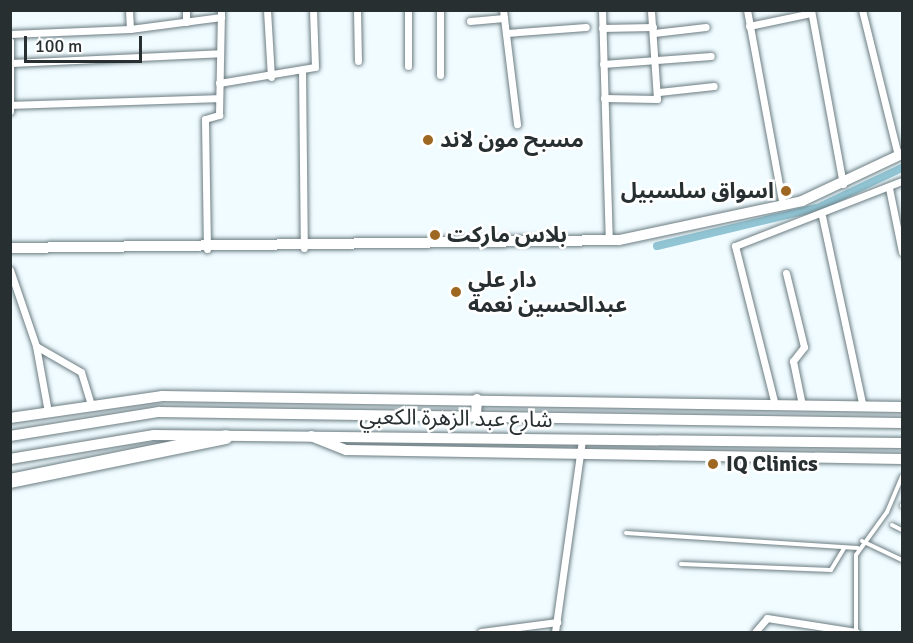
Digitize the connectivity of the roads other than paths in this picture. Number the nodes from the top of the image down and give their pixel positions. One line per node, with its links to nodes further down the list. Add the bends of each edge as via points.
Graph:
1 (129, 10): 21 (street)
2 (186, 10): 16 (street)
3 (267, 10): 35 (street)
4 (313, 10): 33 (street, via 315,68)
5 (357, 10): 28 (street)
6 (408, 10): 32 (street)
7 (440, 10): 34 (street)
8 (602, 10): 19 (street)
9 (651, 10): 22 (street)
10 (747, 10): 17 (street)
11 (862, 10): 45 (street)
12 (811, 12): 17 (street); 47 (street)
13 (221, 14): 16 (street); 26 (street)
14 (504, 14): 15 (street); 23 (street)
15 (470, 21)
16 (186, 22): 21 (street)
17 (749, 26): 49 (street)
18 (586, 27): 23 (street)
19 (602, 27): 22 (street); 31 (street)
20 (706, 27): 22 (street)
21 (130, 29): 24 (street)
22 (653, 30): 29 (street)
23 (506, 33): 44 (street)
24 (10, 34)
25 (10, 41): 30 (street)
26 (220, 53): 30 (street); 37 (street)
27 (711, 56): 29 (street)
28 (358, 61)
29 (657, 62): 31 (street); 39 (street)
30 (11, 63): 36 (street)
31 (603, 64): 41 (street)
32 (408, 66)
33 (302, 70): 35 (street); 53 (street)
34 (440, 75)
35 (271, 77): 37 (street)
36 (11, 78): 42 (street)
37 (219, 83): 40 (street)
38 (714, 86): 39 (street)
39 (658, 92): 41 (street, via 657,99)
40 (219, 98): 42 (street); 54 (street, via 219,115 205,119)
41 (604, 98): 51 (street)
42 (11, 105): 43 (street)
43 (10, 111)
44 (517, 124)
45 (900, 155): 47 (street)
46 (903, 181): 48 (street)
47 (843, 184): 49 (street)
48 (889, 188): 50 (street); 55 (street)
49 (783, 206): 51 (street)
50 (822, 216): 61 (street, via 741,239 735,246); 63 (street)
51 (609, 241): 53 (street)
52 (10, 248): 54 (street)
53 (304, 248): 54 (street)
54 (207, 250)
55 (903, 252)
56 (10, 270): 58 (street)
57 (786, 273): 62 (street, via 804,347 793,362)
58 (36, 346): 60 (street, via 81,372); 65 (street)
59 (477, 399): 60 (street, via 162,396); 61 (street); 66 (street)
60 (91, 404): 65 (street)
61 (775, 405): 62 (street)
62 (802, 405): 63 (street)
63 (863, 407): 64 (street)
64 (903, 407)
65 (48, 412): 67 (street)
66 (476, 414): 68 (street, شارع عبد الزهرة الكعبي); 71 (street, شارع عبد الزهرة الكعبي, via 159,412)
67 (10, 418)
68 (694, 419): 69 (street, شارع عبد الزهرة الكعبي); 75 (street, via 696,430)
69 (726, 420): 70 (street, شارع عبد الزهرة الكعبي); 76 (street)
70 (903, 423)
71 (10, 436)
72 (311, 436): 73 (street, شارع عبد الزهرة الكعبي); 74 (street, شارع عبد الزهرة الكعبي); 78 (street, via 346,450)
73 (226, 437): 79 (street, شارع عبد الزهرة الكعبي, via 135,436); 82 (highway)
74 (582, 439): 75 (street, شارع عبد الزهرة الكعبي); 78 (street)
75 (689, 440): 76 (street, شارع عبد الزهرة الكعبي)
76 (723, 440): 77 (street, شارع عبد الزهرة الكعبي)
77 (903, 443)
78 (580, 452): 80 (street); 91 (street)
79 (10, 459)
80 (903, 459)
81 (903, 477): 86 (lane, via 887,512)
82 (10, 481)
83 (892, 525): 84 (lane)
84 (903, 530)
85 (626, 533): 87 (lane)
86 (862, 541): 88 (lane); 89 (lane)
87 (844, 548): 88 (lane); 90 (lane, via 831,570)
88 (858, 548): 92 (lane)
89 (903, 560)
90 (681, 564)
91 (556, 622): 93 (street); 94 (street)
92 (856, 632): 95 (street, via 767,618)
93 (481, 633)
94 (555, 633)
95 (755, 633)

